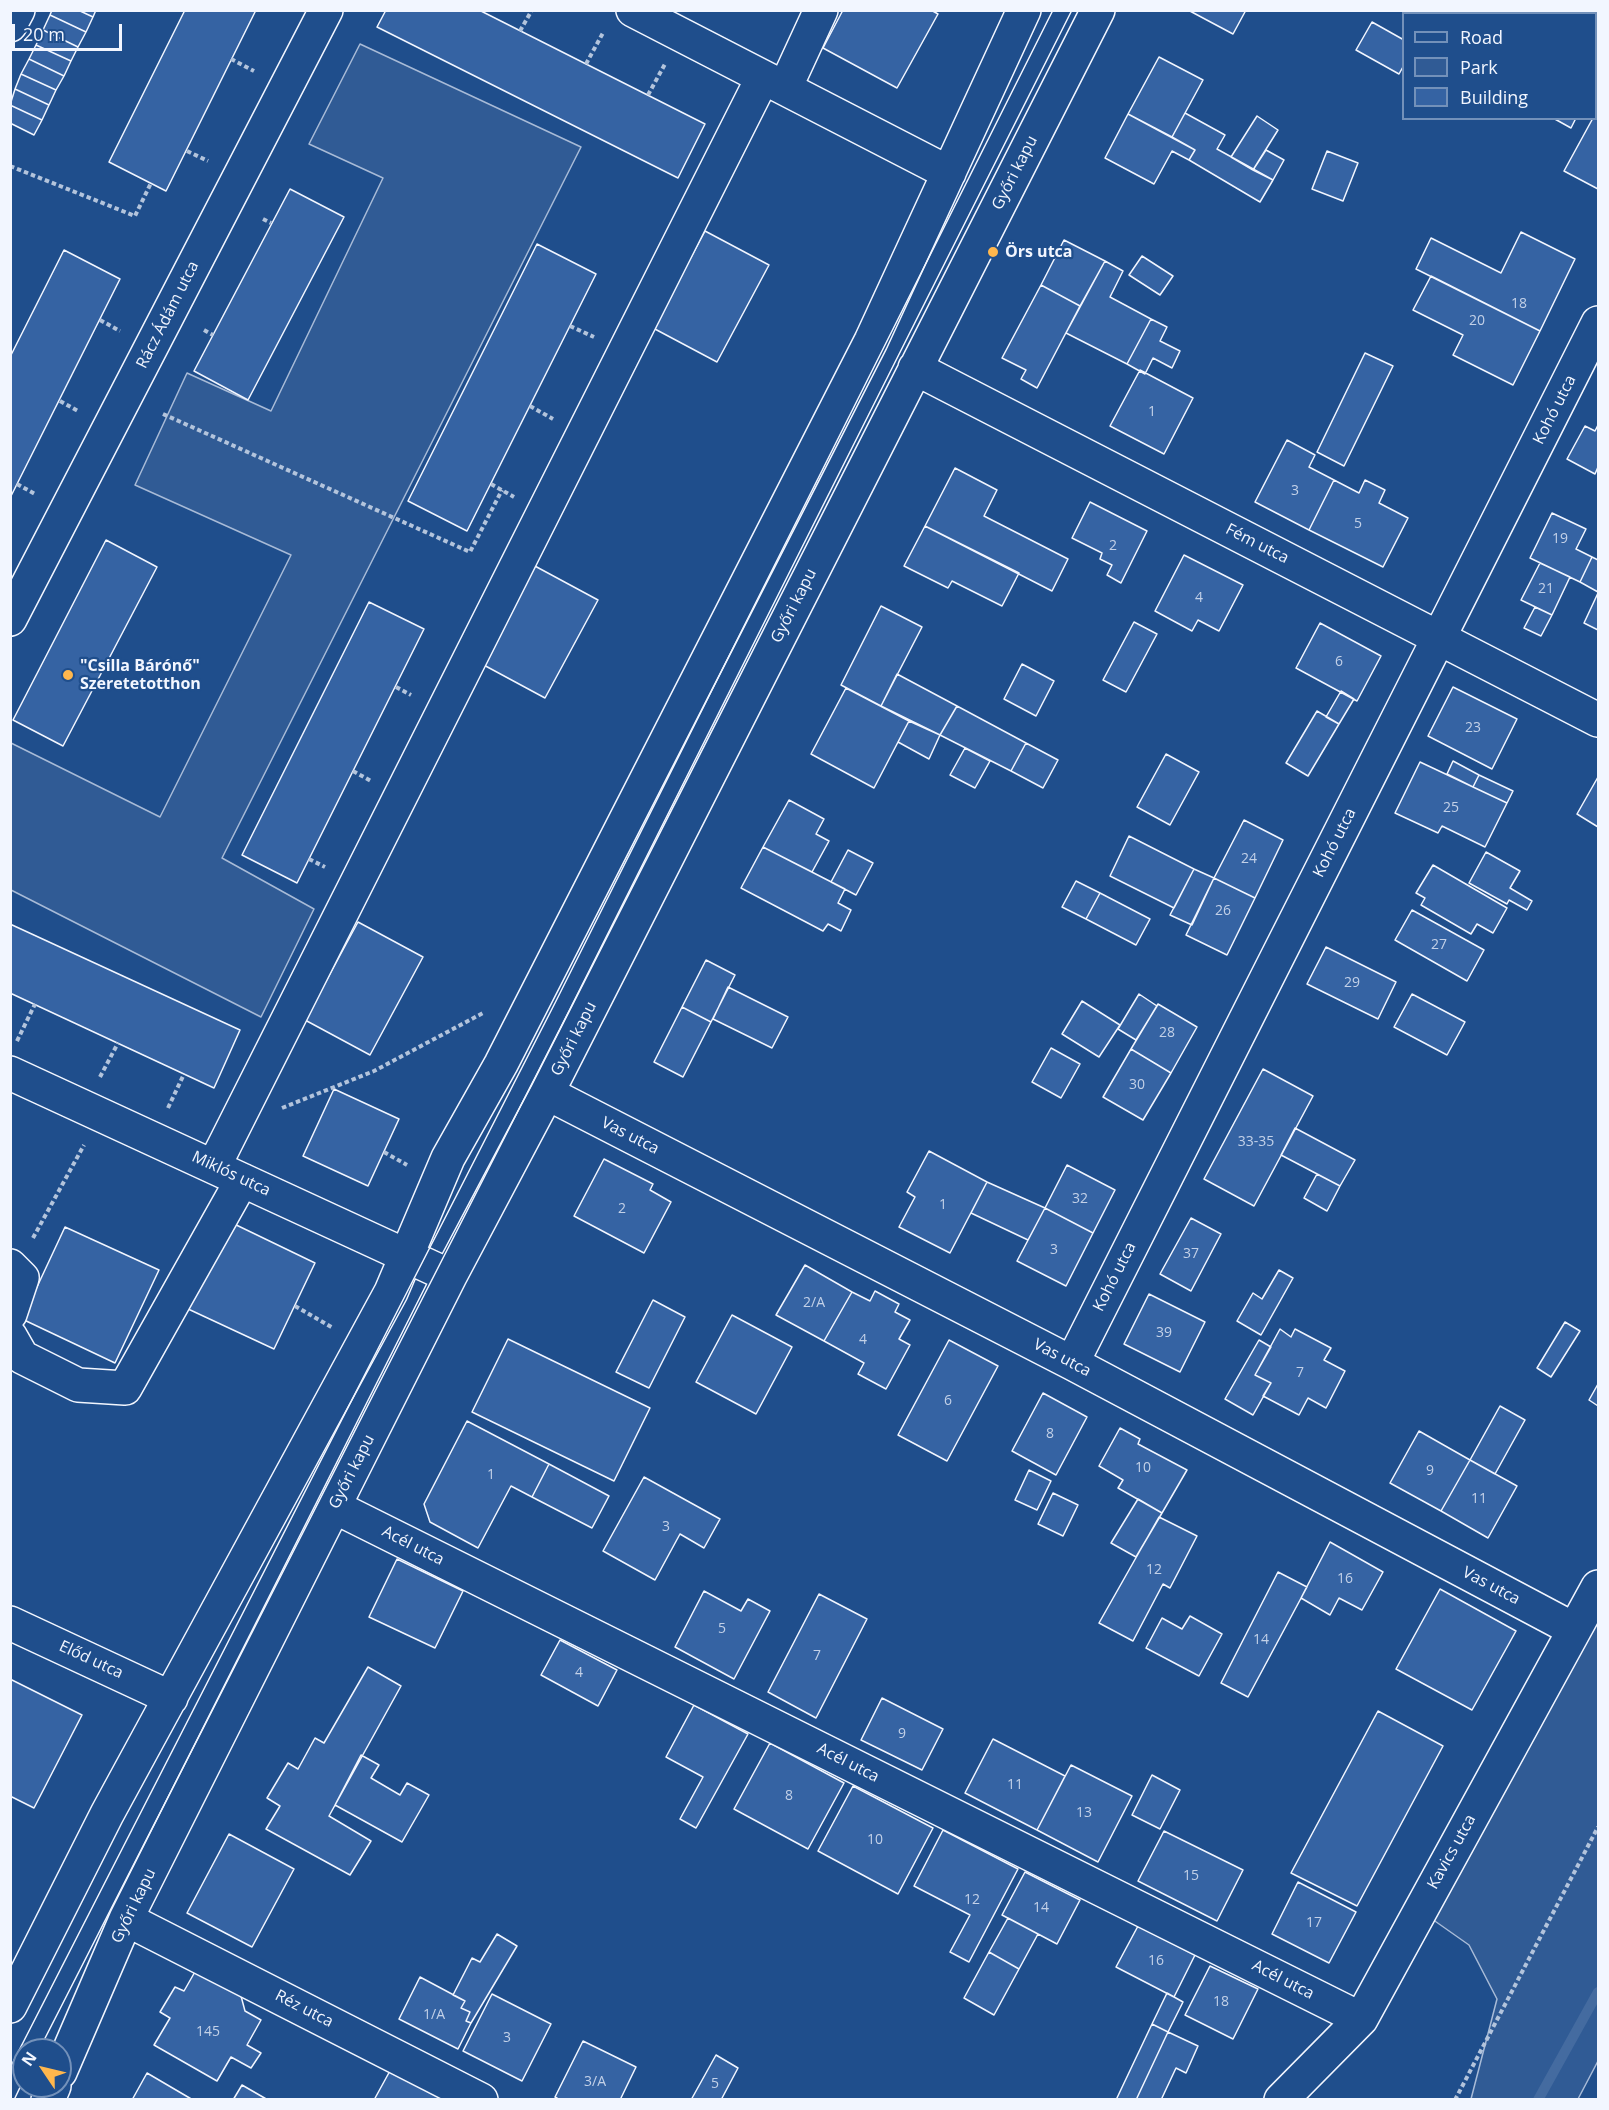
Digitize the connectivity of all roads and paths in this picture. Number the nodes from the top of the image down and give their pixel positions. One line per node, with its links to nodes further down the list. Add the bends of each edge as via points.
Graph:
1 (18, 10): 8 (street)
2 (326, 10): 25 (street, Rácz Ádám utca)
3 (532, 10): 9 (path)
4 (821, 10): 12 (street)
5 (1024, 10): 15 (street)
6 (1098, 10): 22 (street, Győri kapu)
7 (620, 17): 11 (path); 12 (street)
8 (10, 25)
9 (520, 31)
10 (670, 55): 13 (path)
11 (586, 64)
12 (774, 82): 15 (street); 36 (street)
13 (648, 95)
14 (10, 166): 16 (path, via 135,216)
15 (950, 173): 41 (street, via 871,340 501,1064 448,1158)
16 (151, 183)
17 (264, 219): 18 (path)
18 (271, 223)
19 (1599, 323): 26 (street, Kohó utca)
20 (204, 330): 21 (path)
21 (213, 335)
22 (915, 369): 26 (street, Fém utca); 34 (street, Győri kapu)
23 (162, 414): 24 (path, via 470,552)
24 (502, 490)
25 (10, 619)
26 (1439, 637): 27 (street, Fém utca); 48 (street, Kohó utca)
27 (1599, 720)
28 (35, 1005): 31 (path)
29 (483, 1013): 36 (path, via 374,1071)
30 (118, 1043): 33 (path)
31 (13, 1059): 40 (street, Miklós utca)
32 (184, 1074): 35 (path)
33 (96, 1083)
34 (547, 1093): 43 (street, Győri kapu); 48 (street, Vas utca)
35 (166, 1112)
36 (232, 1130): 40 (street)
37 (90, 1135): 42 (path)
38 (384, 1152): 39 (path)
39 (407, 1165)
40 (228, 1173): 41 (street, Miklós utca); 47 (street, via 125,1388 78,1385 22,1357)
41 (408, 1255): 43 (street, Miklós utca); 53 (street)
42 (13, 1268): 45 (street, via 22,1278)
43 (450, 1276): 49 (street, Győri kapu)
44 (295, 1306): 46 (path)
45 (10, 1314)
46 (339, 1331)
47 (10, 1336)
48 (1072, 1363): 52 (street, Vas utca)
49 (335, 1507): 55 (street, Győri kapu); 57 (street, Acél utca)
50 (1599, 1587): 52 (street, Kavics utca)
51 (10, 1623): 53 (street, Előd utca)
52 (1574, 1629): 57 (street, Kavics utca)
53 (171, 1698): 56 (street)
54 (1599, 1827): 61 (path)
55 (126, 1919): 58 (street, Győri kapu); 59 (street, Réz utca)
56 (10, 2006)
57 (1360, 2019): 60 (street, Kavics utca)
58 (72, 2044)
59 (481, 2100)
60 (1281, 2100)
61 (1455, 2100)

